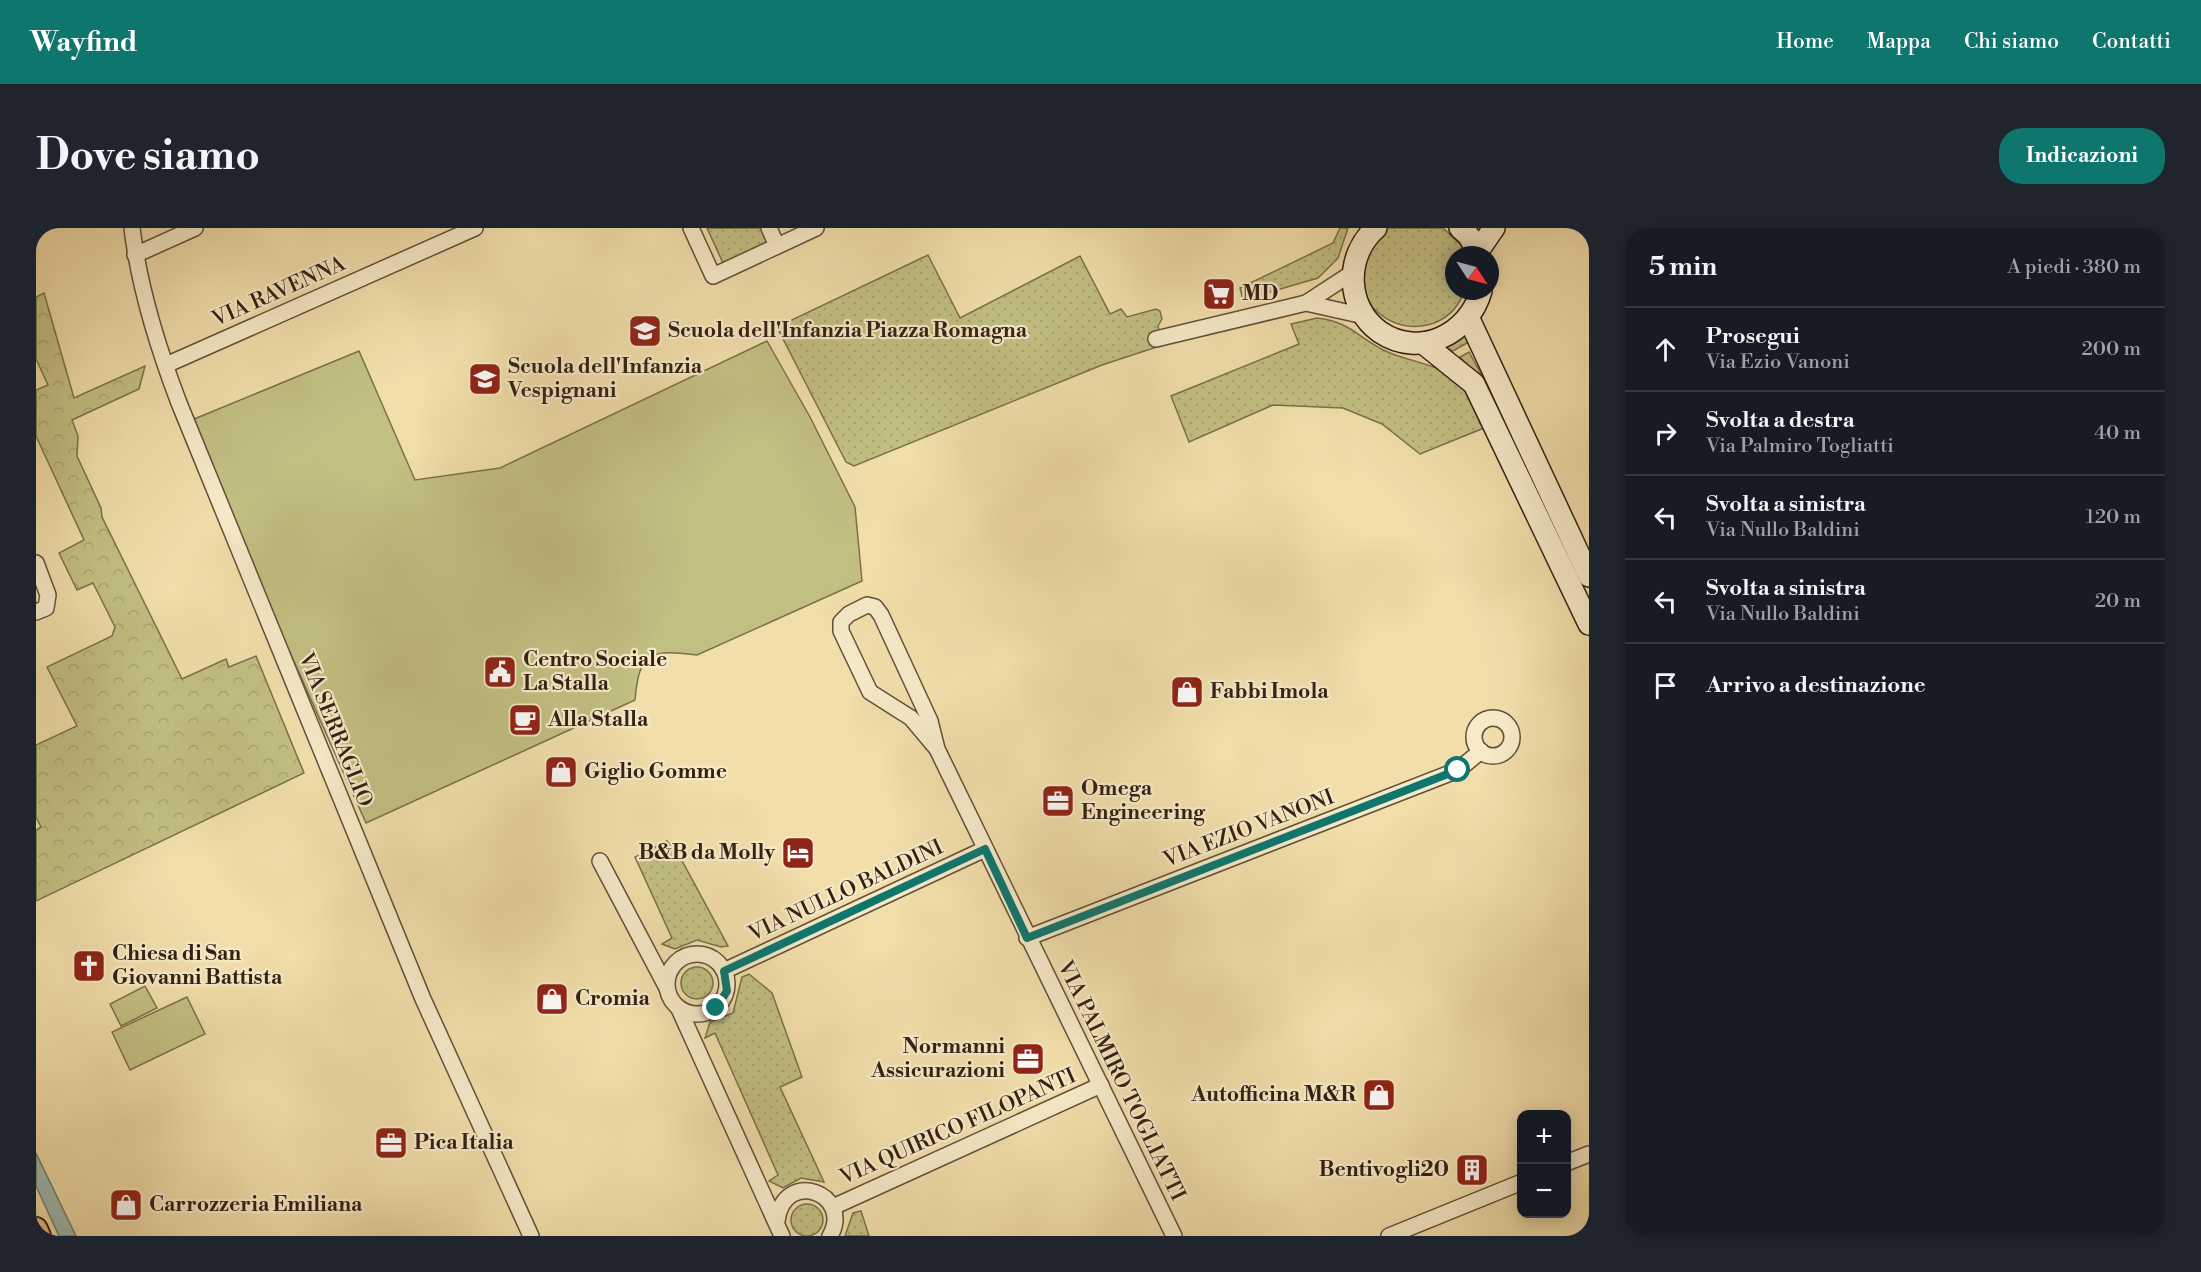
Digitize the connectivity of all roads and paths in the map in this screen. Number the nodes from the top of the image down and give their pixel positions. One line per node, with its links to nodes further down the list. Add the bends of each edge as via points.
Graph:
1 (132, 228): 15 (street, VIA SERRAGLIO)
2 (195, 228): 15 (street)
3 (475, 228): 23 (street, VIA RAVENNA)
4 (691, 228): 11 (street, via 713,276)
5 (769, 228): 11 (street)
6 (816, 228): 11 (street)
7 (1359, 228): 14 (street)
8 (1376, 228): 14 (street)
9 (1460, 228): 12 (street)
10 (1494, 228): 13 (street)
11 (777, 246)
12 (1473, 246)
13 (1482, 246)
14 (1358, 251): 16 (street)
15 (135, 255): 23 (street, VIA SERRAGLIO)
16 (1352, 273): 18 (street); 19 (street, via 1354,296)
17 (1477, 300): 20 (street)
18 (1306, 303): 19 (street); 21 (street)
19 (1364, 316): 22 (street, via 1380,332 1400,341)
20 (1469, 319): 22 (street, via 1456,331); 25 (street)
21 (1156, 339)
22 (1423, 343): 27 (street, via 1474,384)
23 (166, 365): 44 (street, VIA SERRAGLIO, via 423,999)
24 (36, 563): 26 (street, via 48,595 46,608)
25 (1589, 576)
26 (36, 612)
27 (1589, 624)
28 (937, 750): 28 (street, VIA PALMIRO TOGLIATTI, via 930,721 881,615 875,607 867,605 849,614 841,622 841,631 870,693 911,718); 30 (street, VIA PALMIRO TOGLIATTI)
29 (1481, 751): 32 (street, VIA EZIO VANONI, via 1458,770)
30 (985, 849): 32 (street, VIA PALMIRO TOGLIATTI); 33 (street, VIA NULLO BALDINI)
31 (600, 861): 34 (street)
32 (1027, 938): 36 (street, VIA PALMIRO TOGLIATTI)
33 (724, 971): 34 (street, via 712,957 693,954 676,962 670,970); 35 (street, via 727,991 716,1008 698,1015)
34 (667, 988): 35 (street)
35 (679, 1009): 41 (street)
36 (1101, 1085): 40 (street, VIA QUIRICO FILOPANTI); 47 (street, VIA PALMIRO TOGLIATTI)
37 (1589, 1154): 38 (street)
38 (1571, 1161)
39 (1517, 1184): 48 (street)
40 (832, 1207): 41 (street, VIA QUIRICO FILOPANTI, via 818,1193 799,1191 783,1202); 46 (street, VIA QUIRICO FILOPANTI, via 835,1225)
41 (777, 1221): 45 (street)
42 (36, 1229): 43 (main road)
43 (39, 1236)
44 (531, 1236)
45 (782, 1236)
46 (830, 1236)
47 (1174, 1236)
48 (1389, 1236)

